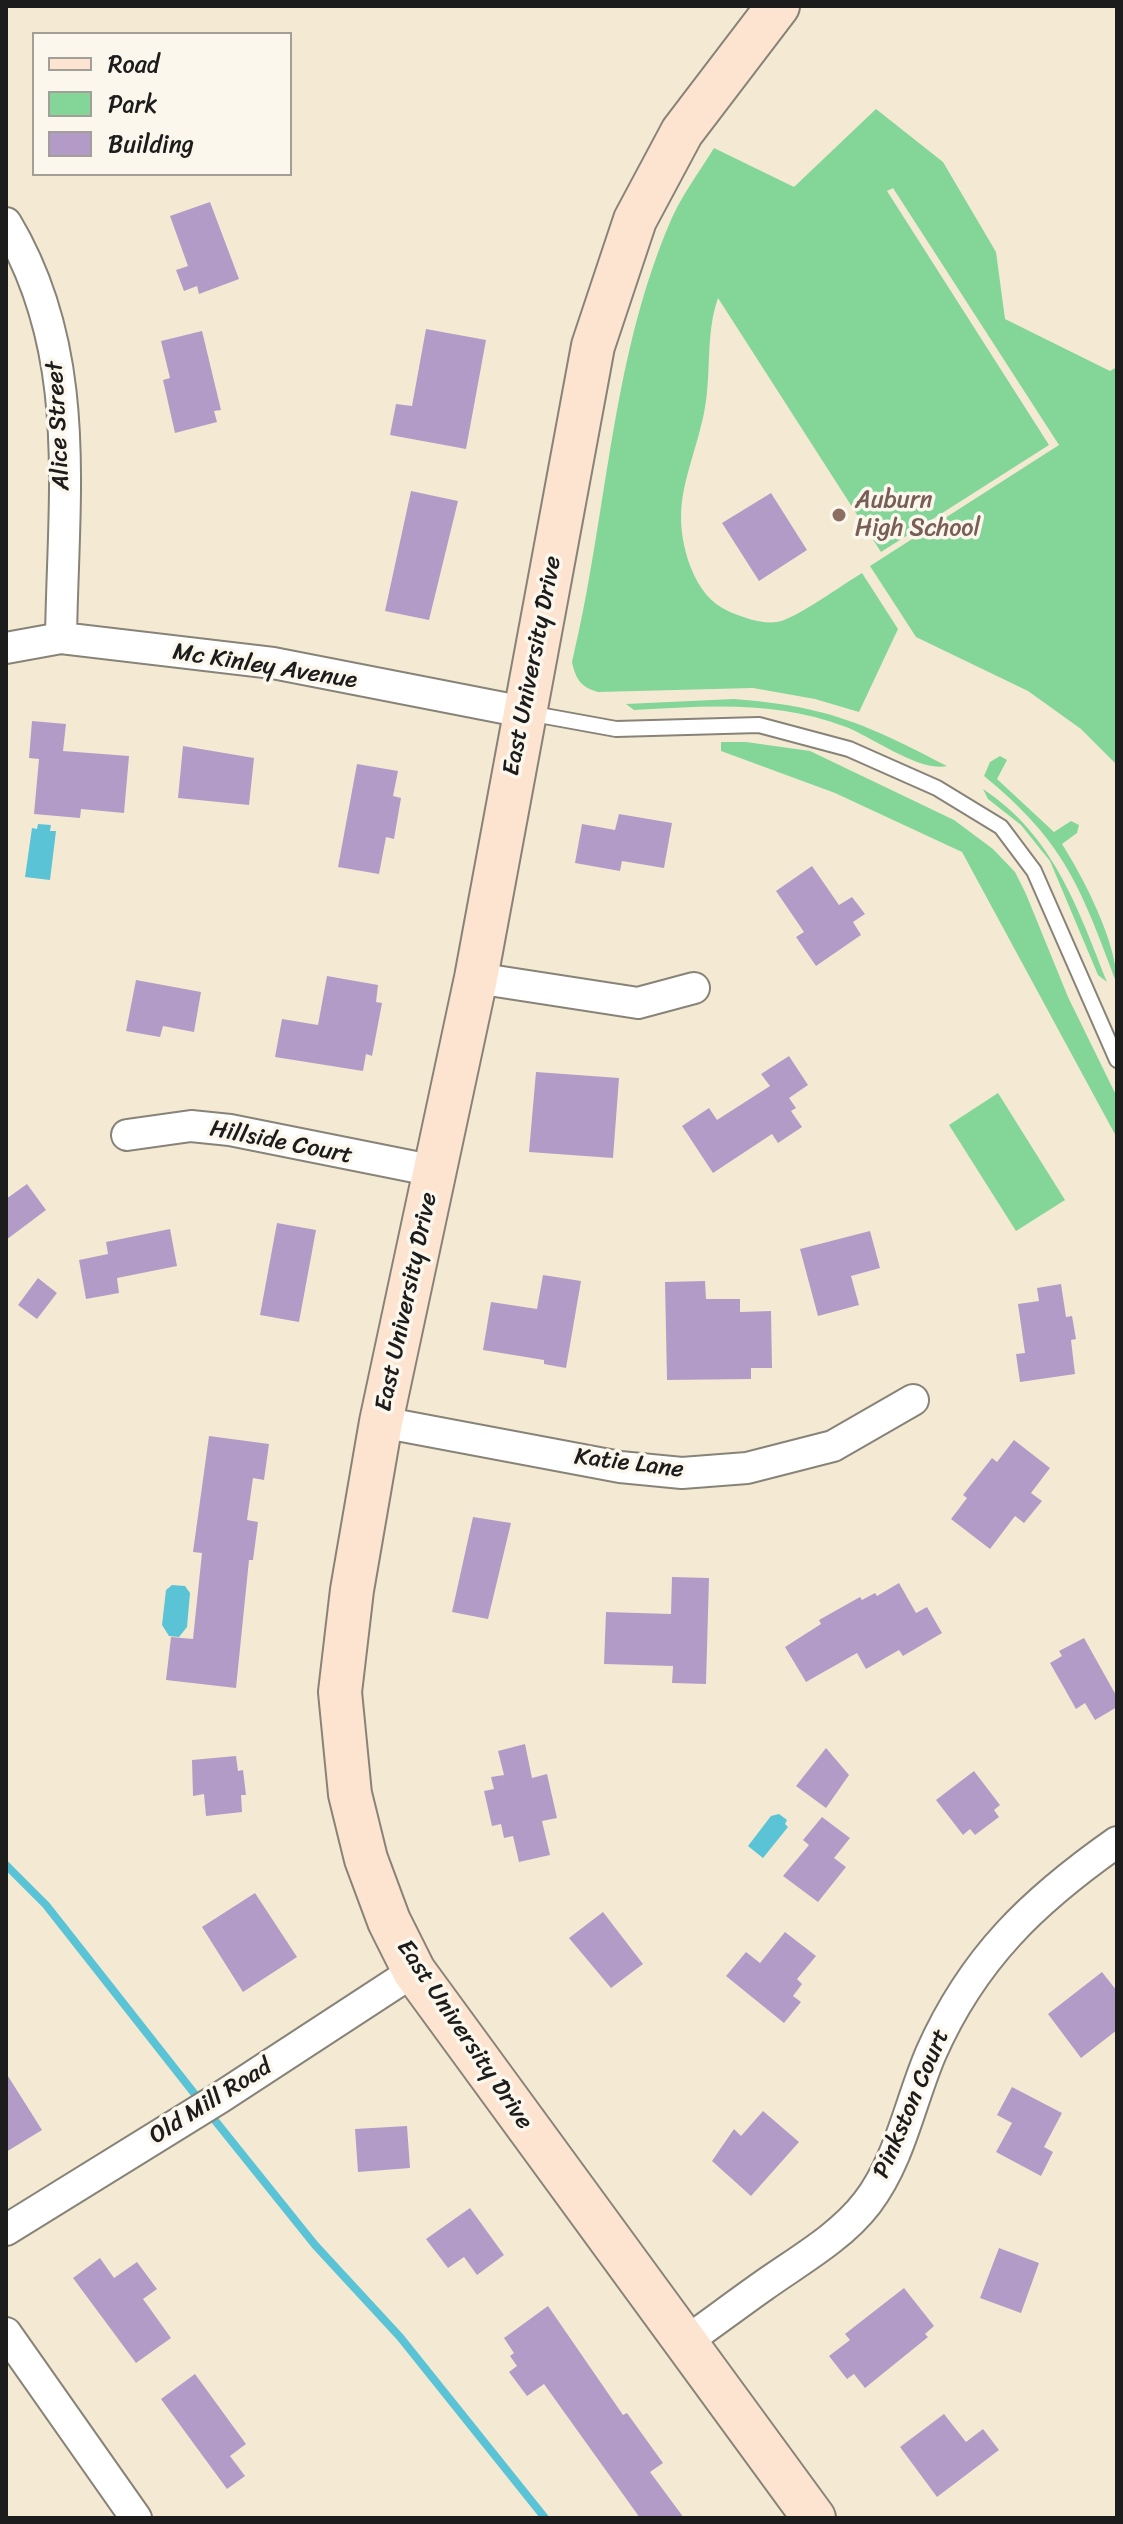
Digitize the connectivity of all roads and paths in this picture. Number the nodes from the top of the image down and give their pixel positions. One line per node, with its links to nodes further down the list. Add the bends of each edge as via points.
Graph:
1 (778, 6): 5 (main road, East University Drive, via 682,132 635,220 611,282 593,346)
2 (6, 223): 3 (street, Alice Street, via 42,301 59,360 64,420)
3 (61, 638): 4 (street, Mc Kinley Avenue); 5 (street, Mc Kinley Avenue, via 273,663)
4 (6, 648)
5 (524, 712): 6 (main road, East University Drive); 8 (lane, via 616,729 759,725 849,749 944,792 1001,827 1034,871)
6 (476, 978): 7 (street, via 638,1003); 10 (main road, East University Drive)
7 (694, 988)
8 (1117, 1060)
9 (127, 1135): 10 (street, Hillside Court, via 191,1126 230,1130)
10 (435, 1171): 12 (main road, East University Drive)
11 (913, 1400): 12 (street, Katie Lane, via 833,1446 747,1468 682,1473 620,1467)
12 (381, 1422): 14 (main road, East University Drive, via 340,1692 350,1794 366,1859)
13 (1117, 1842): 17 (street, Pinkston Court, via 1024,1915 960,1994 885,2174 866,2204 822,2245)
14 (414, 1971): 15 (street, Old Mill Road); 17 (main road, East University Drive)
15 (6, 2230)
16 (6, 2333): 18 (street)
17 (684, 2343): 19 (main road, East University Drive)
18 (136, 2518)
19 (814, 2518)

